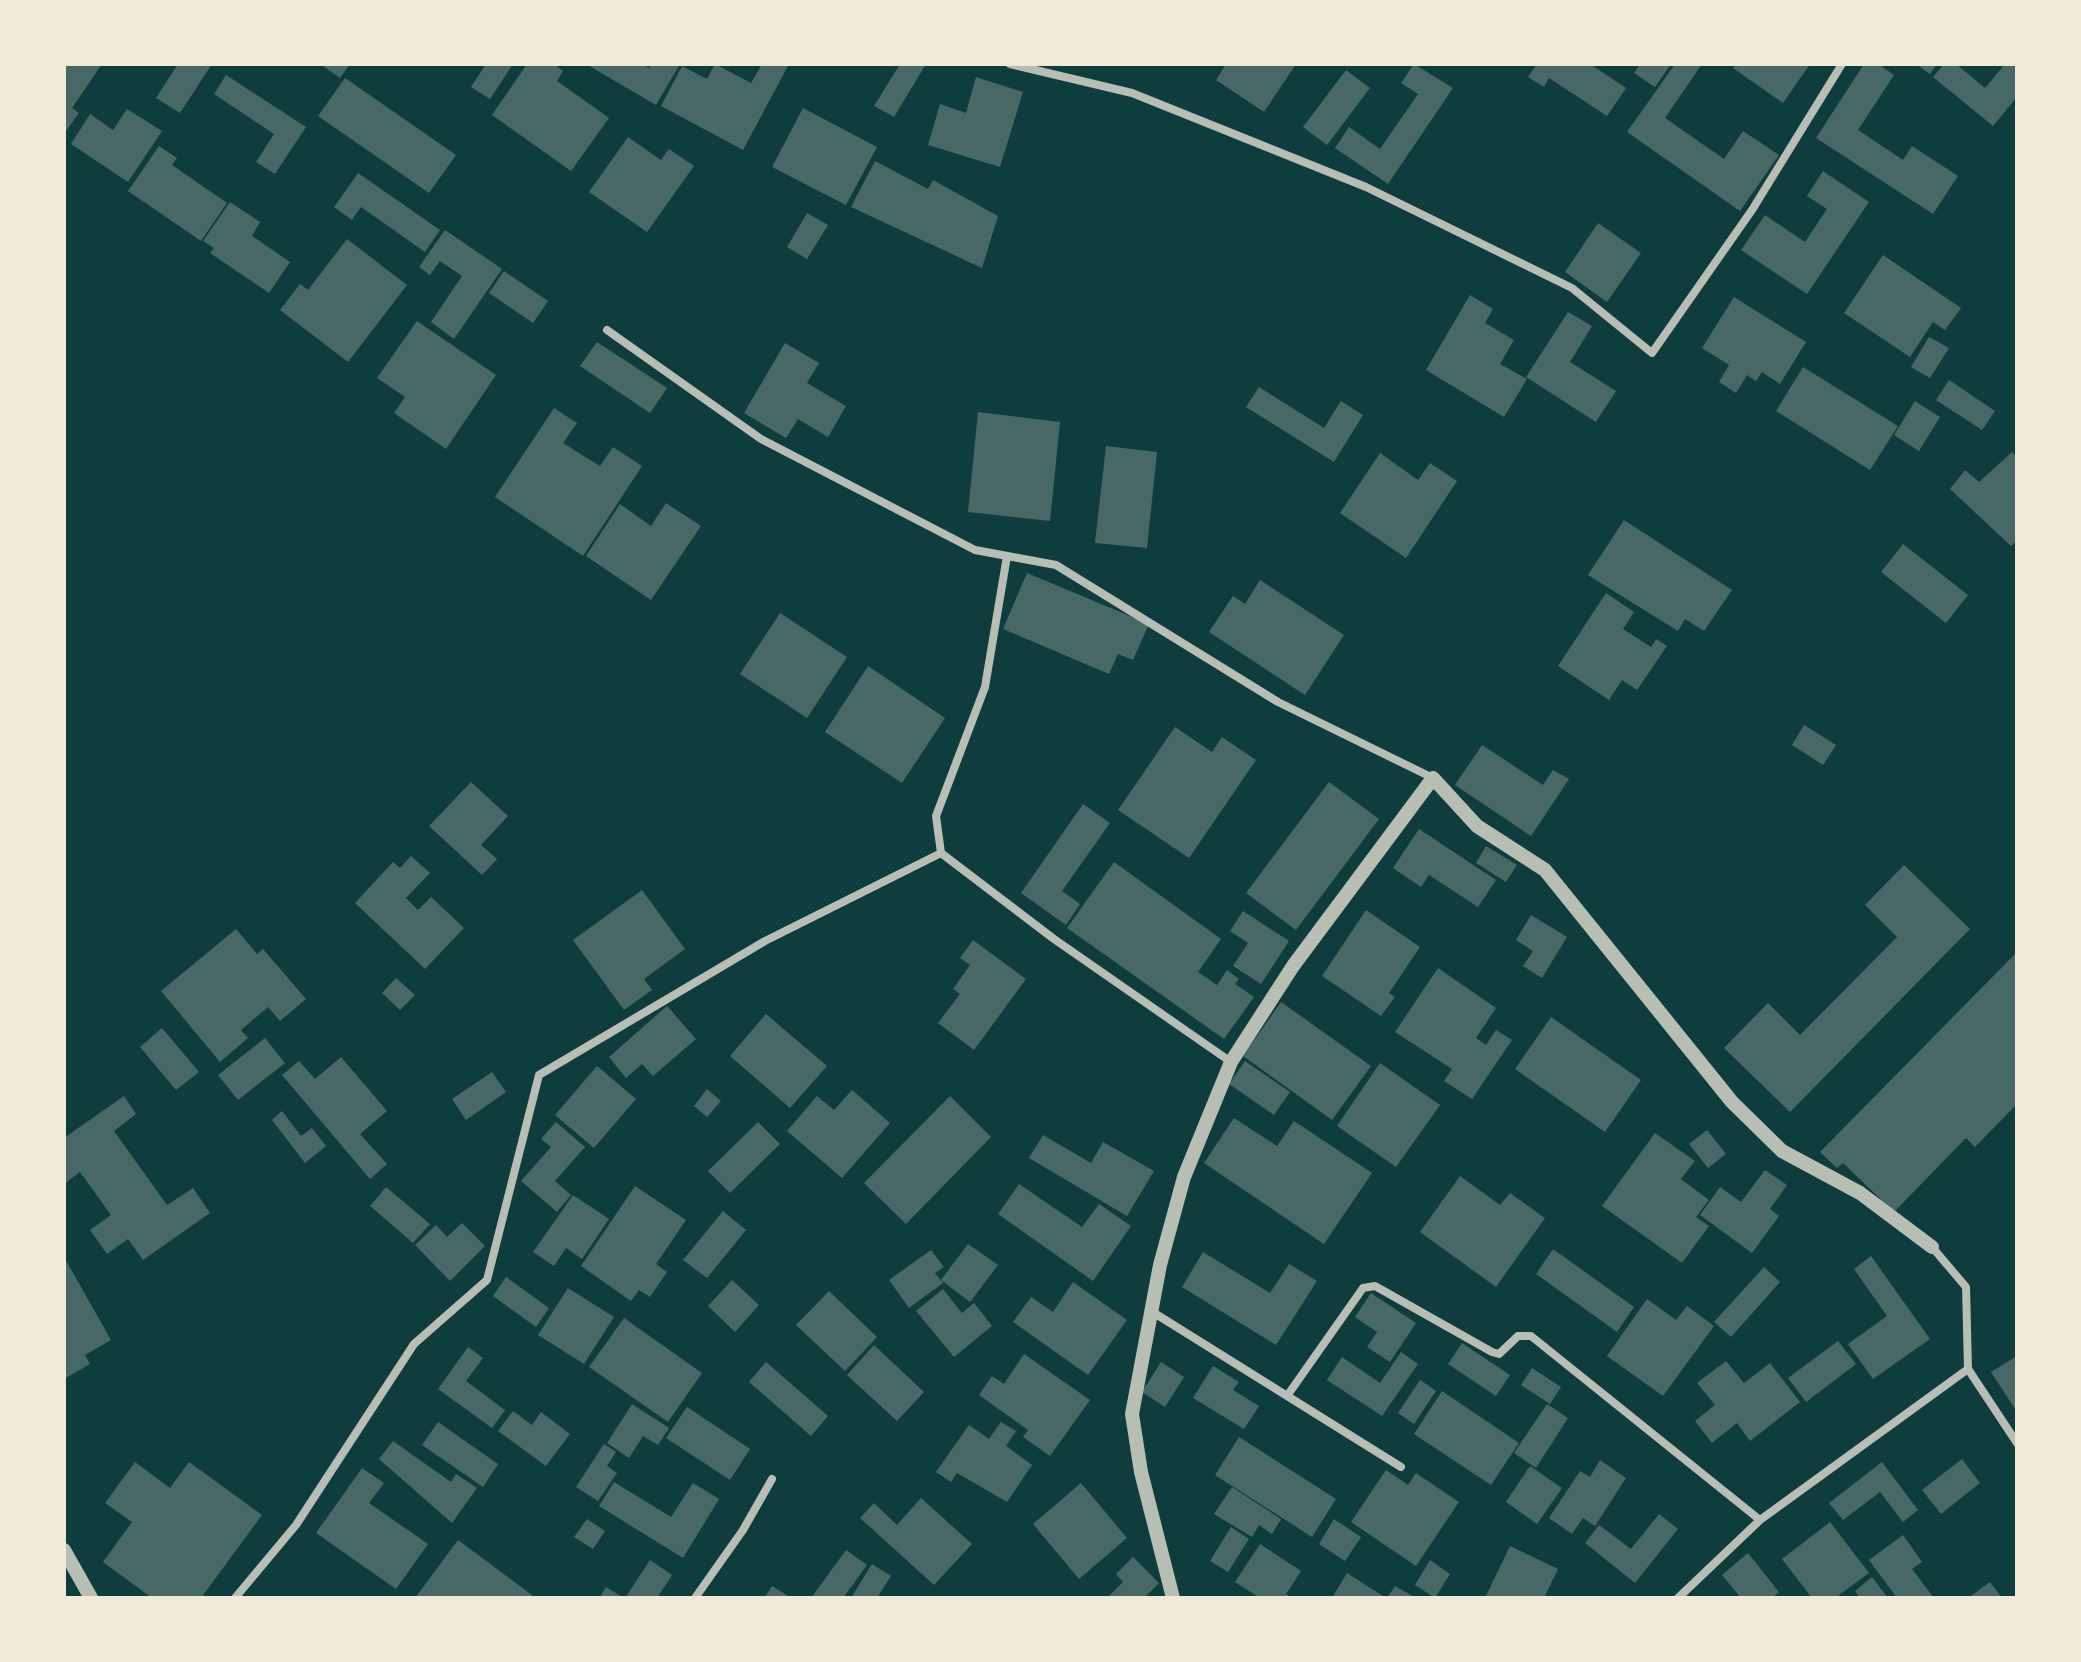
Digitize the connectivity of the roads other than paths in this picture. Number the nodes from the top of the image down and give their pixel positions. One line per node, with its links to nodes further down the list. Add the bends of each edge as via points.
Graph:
1 (1010, 64): 3 (street)
2 (1842, 64): 3 (street, via 1752,210 1652,353 1572,288 1366,187 1132,93)
3 (1045, 68)
4 (607, 330): 5 (street, via 761,439 975,550)
5 (1007, 556): 6 (street, via 1056,565 1278,702); 7 (street, via 985,687 936,816)
6 (1433, 778): 8 (street, via 1293,966); 9 (street, via 1477,826 1545,870 1732,1102 1782,1151 1860,1193)
7 (941, 853): 8 (street); 19 (street, via 765,941 539,1075 487,1280 414,1344 296,1525)
8 (1231, 1062): 10 (street, via 1184,1177)
9 (1932, 1247): 11 (street, via 1966,1287)
10 (1151, 1311): 12 (street); 21 (street, via 1132,1414)
11 (1968, 1369): 13 (street); 16 (street)
12 (1287, 1396): 14 (street); 16 (street, via 1363,1288 1375,1286 1492,1352 1499,1354 1518,1336 1531,1336)
13 (2017, 1443)
14 (1401, 1467)
15 (772, 1479): 20 (street)
16 (1760, 1520): 22 (street)
17 (64, 1550): 18 (street)
18 (91, 1598)
19 (235, 1598)
20 (695, 1598)
21 (1173, 1598)
22 (1678, 1598)

